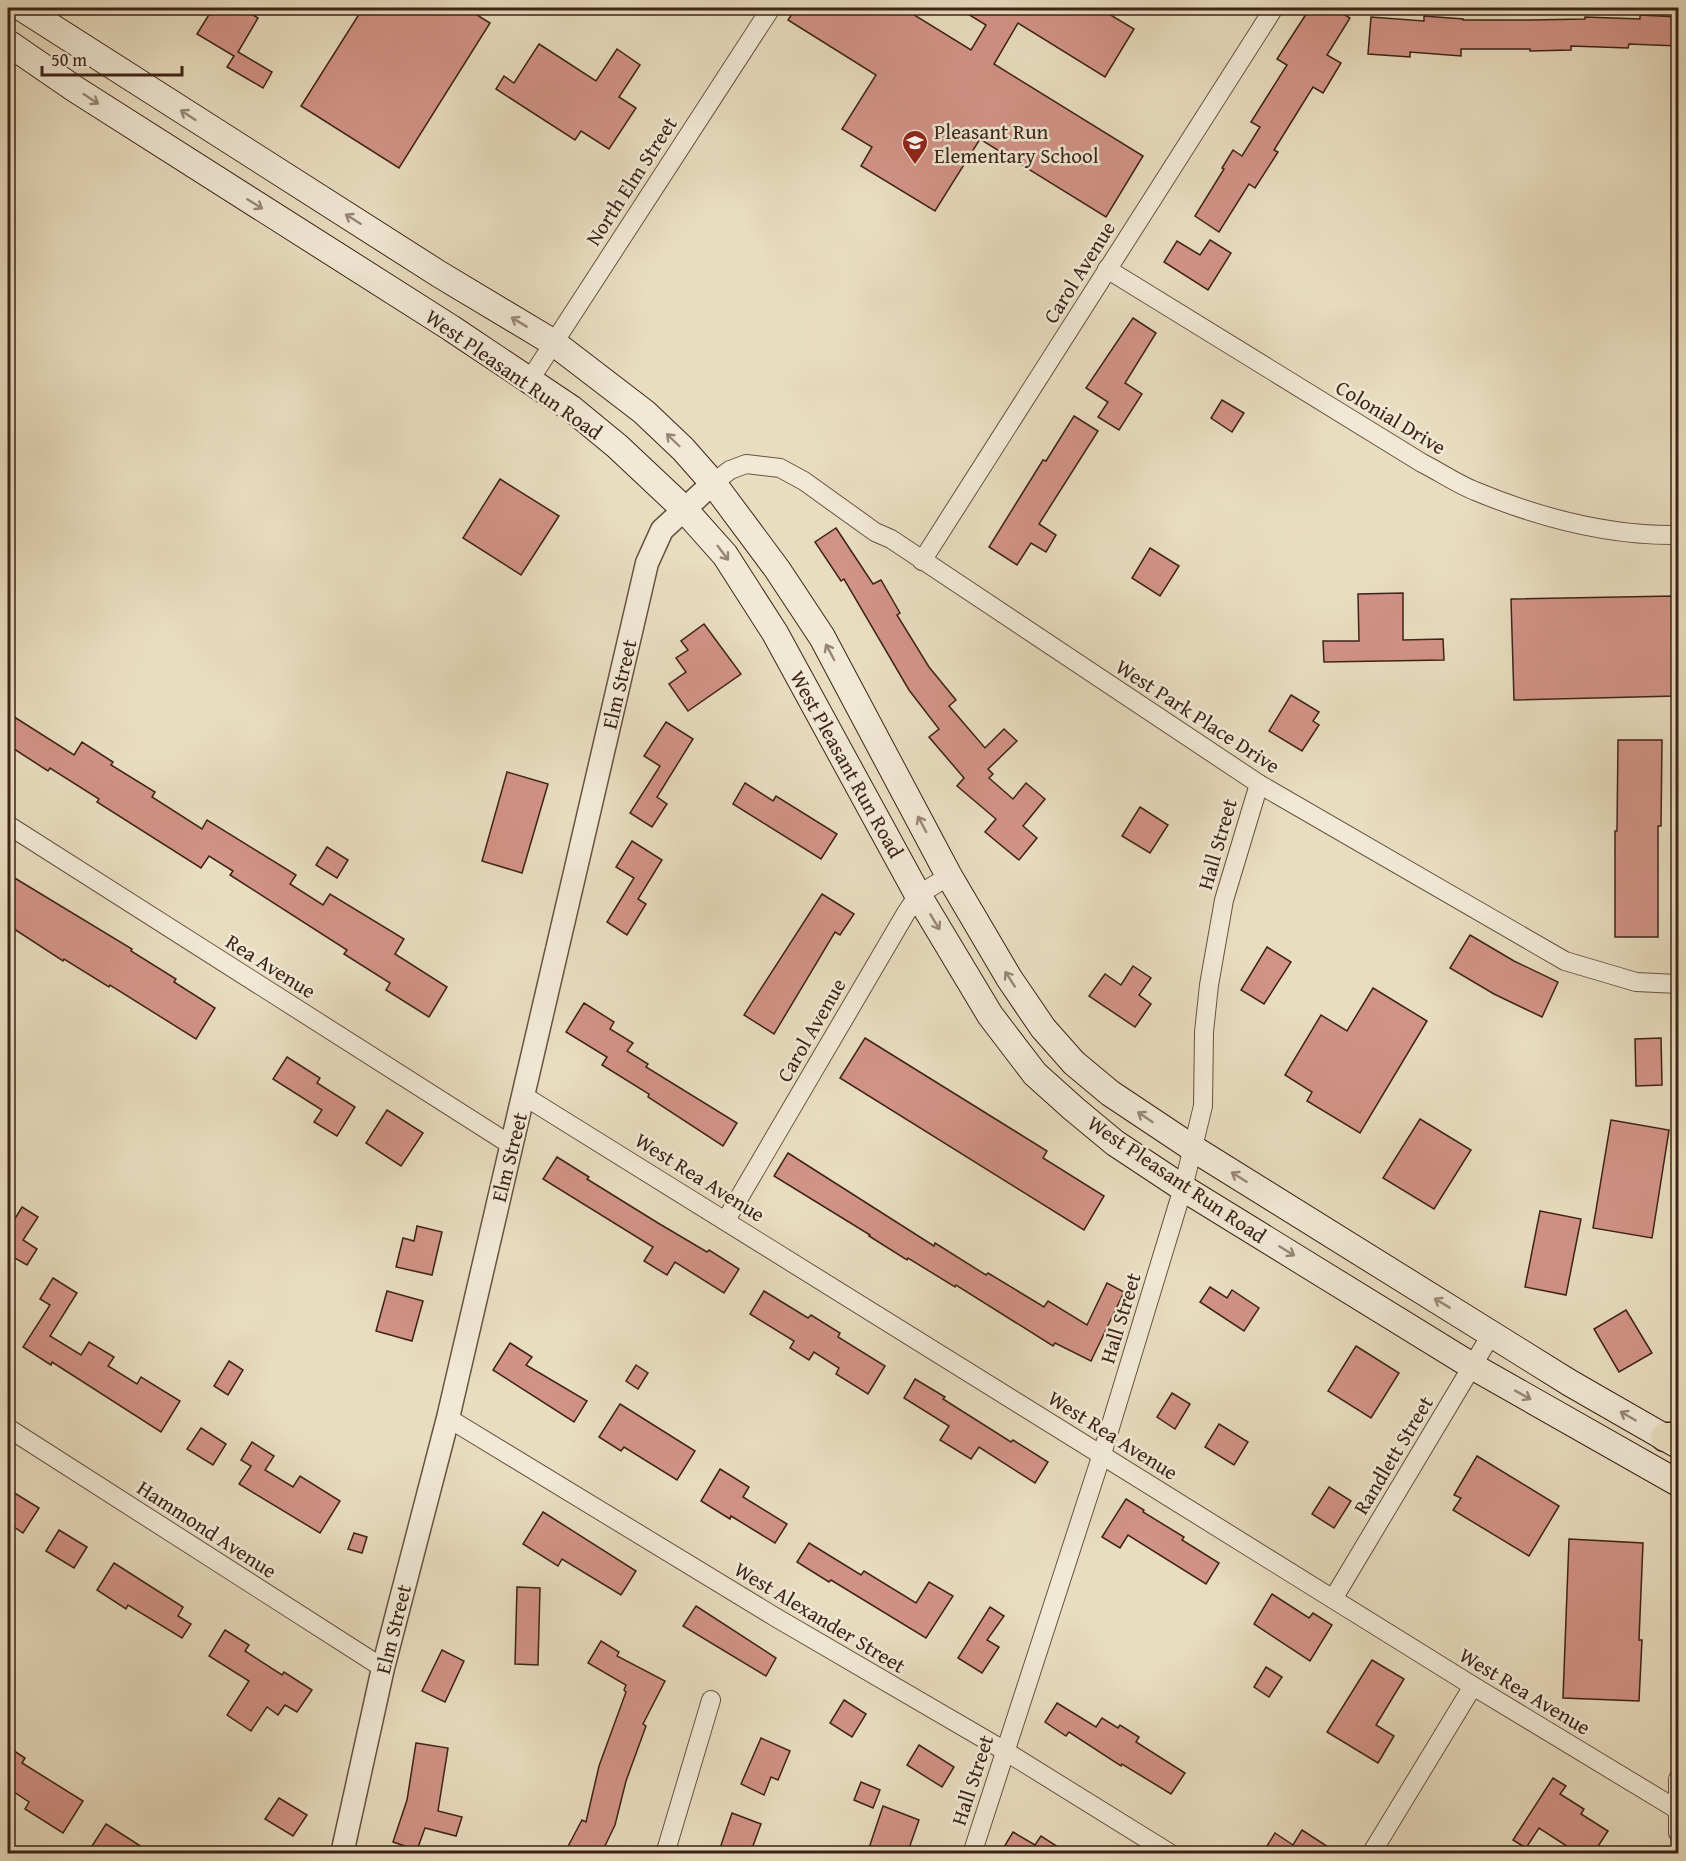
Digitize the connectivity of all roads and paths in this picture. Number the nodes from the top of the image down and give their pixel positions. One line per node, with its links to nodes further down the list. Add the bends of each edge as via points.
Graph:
1 (22, 8): 6 (main road, West Pleasant Run Road, one-way to 1)
2 (771, 8): 6 (street, North Elm Street)
3 (1274, 8): 5 (street, Carol Avenue)
4 (8, 43): 7 (main road, West Pleasant Run Road, one-way to 7)
5 (1107, 269): 10 (street, Colonial Drive, via 1473,491 1553,520 1610,531); 11 (street, Carol Avenue)
6 (554, 343): 7 (street, North Elm Street); 8 (main road, West Pleasant Run Road, one-way to 6, via 644,412)
7 (530, 381): 9 (main road, West Pleasant Run Road, via 617,446)
8 (713, 483): 9 (street, Elm Street); 11 (street, West Park Place Drive, via 746,464 780,468); 14 (main road, West Pleasant Run Road, one-way to 8, via 822,637)
9 (684, 509): 15 (main road, West Pleasant Run Road, one-way to 15, via 725,555 776,633); 17 (street, Elm Street, via 662,530 647,563)
10 (1678, 535)
11 (922, 561): 12 (street, West Park Place Drive)
12 (1259, 784): 16 (street, West Park Place Drive, via 1565,961 1636,982); 19 (street, Hall Street, via 1224,900 1209,985 1203,1106)
13 (8, 825): 18 (street, Rea Avenue)
14 (949, 876): 15 (street, Carol Avenue); 19 (main road, West Pleasant Run Road, one-way to 14, via 1110,1093 1074,1063 1043,1028 1009,978)
15 (918, 895): 20 (main road, West Pleasant Run Road, one-way to 20, via 990,1015 1035,1074 1115,1143); 21 (street, Carol Avenue)
16 (1678, 984)
17 (524, 1096): 18 (street, Elm Street); 21 (street, West Rea Avenue)
18 (511, 1145): 24 (street, Elm Street)
19 (1194, 1149): 20 (street, Hall Street); 22 (main road, West Pleasant Run Road, one-way to 19)
20 (1184, 1188): 23 (main road, West Pleasant Run Road, one-way to 23); 27 (street, Hall Street)
21 (726, 1220): 27 (street, West Rea Avenue)
22 (1492, 1333): 23 (street, Randlett Street); 26 (main road, West Pleasant Run Road, one-way to 22, via 1570,1383)
23 (1472, 1366): 28 (main road, West Pleasant Run Road, one-way to 28); 29 (street, Randlett Street)
24 (448, 1418): 30 (street, Elm Street); 33 (street, West Alexander Street, via 775,1617)
25 (8, 1428): 30 (street, Hammond Avenue)
26 (1674, 1440)
27 (1102, 1454): 29 (street, West Rea Avenue); 33 (street, Hall Street)
28 (1678, 1482)
29 (1333, 1599): 31 (street, West Rea Avenue)
30 (383, 1668): 37 (street, Elm Street)
31 (1473, 1686): 35 (street, West Rea Avenue); 41 (street)
32 (711, 1700): 38 (street)
33 (1005, 1751): 39 (street, Hall Street); 40 (street, West Alexander Street)
34 (1678, 1779): 35 (street)
35 (1678, 1810): 36 (street)
36 (1678, 1833)
37 (342, 1854)
38 (665, 1854)
39 (972, 1854)
40 (1171, 1854)
41 (1371, 1854)

